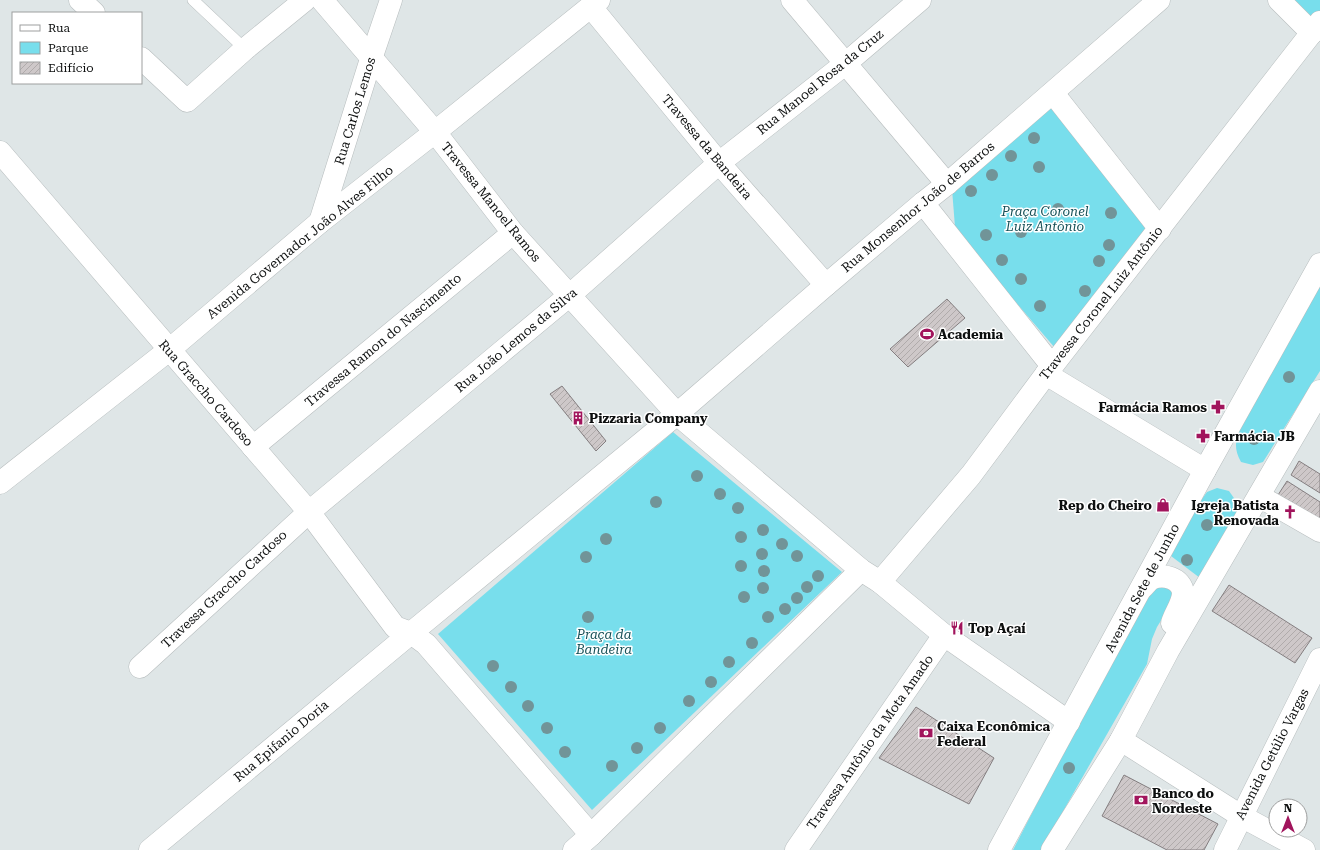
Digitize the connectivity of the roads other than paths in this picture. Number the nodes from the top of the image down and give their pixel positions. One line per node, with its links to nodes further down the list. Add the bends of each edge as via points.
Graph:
1 (80, 0): 11 (street)
2 (193, 0): 13 (lane)
3 (305, 0): 13 (street)
4 (322, 0): 15 (street, Travessa Manoel Ramos)
5 (391, 0): 15 (street, Rua Carlos Lemos)
6 (792, 0): 16 (street)
7 (920, 0): 16 (street, Rua Manoel Rosa da Cruz)
8 (1159, 0): 17 (street, Rua Monsenhor João de Barros)
9 (1279, 0): 12 (street)
10 (595, 4): 18 (street, Avenida Governador João Alves Filho); 20 (street, Travessa da Bandeira)
11 (93, 12)
12 (1314, 37): 24 (street, Travessa Coronel Luiz Antônio)
13 (245, 49): 14 (street, via 187,101)
14 (142, 59)
15 (371, 59): 18 (street, Travessa Manoel Ramos); 23 (street, Rua Carlos Lemos)
16 (845, 64): 20 (street, Rua Manoel Rosa da Cruz); 21 (street)
17 (1053, 93): 21 (street, Rua Monsenhor João de Barros); 24 (street)
18 (435, 132): 23 (street, Avenida Governador João Alves Filho); 25 (street, Travessa Manoel Ramos)
19 (0, 152): 29 (street, Rua Graccho Cardoso)
20 (719, 163): 27 (street, Travessa da Bandeira); 28 (street, Rua João Lemos da Silva)
21 (947, 184): 22 (street, Rua Monsenhor João de Barros)
22 (923, 203): 27 (street, Rua Monsenhor João de Barros); 30 (street)
23 (320, 222): 29 (street, Avenida Governador João Alves Filho)
24 (1160, 229): 30 (street, Travessa Coronel Luiz Antônio)
25 (513, 233): 28 (street, Travessa Manoel Ramos); 33 (street, Travessa Ramon do Nascimento)
26 (1320, 264): 34 (street, Avenida Sete de Junho)
27 (826, 285): 32 (street, Rua Monsenhor João de Barros)
28 (570, 295): 32 (street, Travessa Manoel Ramos); 37 (street, Rua João Lemos da Silva)
29 (170, 350): 33 (street, Rua Graccho Cardoso); 35 (street, Avenida Governador João Alves Filho)
30 (1049, 370): 34 (street); 40 (street, Travessa Coronel Luiz Antônio, via 971,475)
31 (1320, 391): 36 (street)
32 (677, 414): 39 (street); 42 (street)
33 (253, 447): 37 (street, Rua Graccho Cardoso)
34 (1206, 470): 41 (street, Avenida Sete de Junho)
35 (0, 484)
36 (1259, 496): 38 (street); 44 (street)
37 (309, 512): 42 (street, Rua Graccho Cardoso, via 395,627); 46 (street, Travessa Graccho Cardoso)
38 (1320, 531)
39 (861, 570): 40 (street); 50 (street)
40 (880, 582): 43 (street)
41 (1142, 588): 44 (street, via 1150,579 1164,576 1174,579 1182,588 1181,603 1169,630); 47 (street, Avenida Sete de Junho)
42 (411, 633): 50 (street, via 426,644); 52 (street, Rua Epifanio Doria)
43 (944, 635): 47 (street); 54 (street, Travessa Antônio da Mota Amado)
44 (1168, 651): 48 (street)
45 (1320, 659): 49 (street, Avenida Getúlio Vargas)
46 (140, 667)
47 (1069, 722): 51 (street, Avenida Sete de Junho)
48 (1121, 740): 49 (street); 55 (street)
49 (1241, 816): 56 (street, Avenida Getúlio Vargas); 57 (street)
50 (591, 835): 53 (street)
51 (1002, 847)
52 (150, 850)
53 (574, 850)
54 (796, 850)
55 (1052, 850)
56 (1225, 850)
57 (1304, 850)

